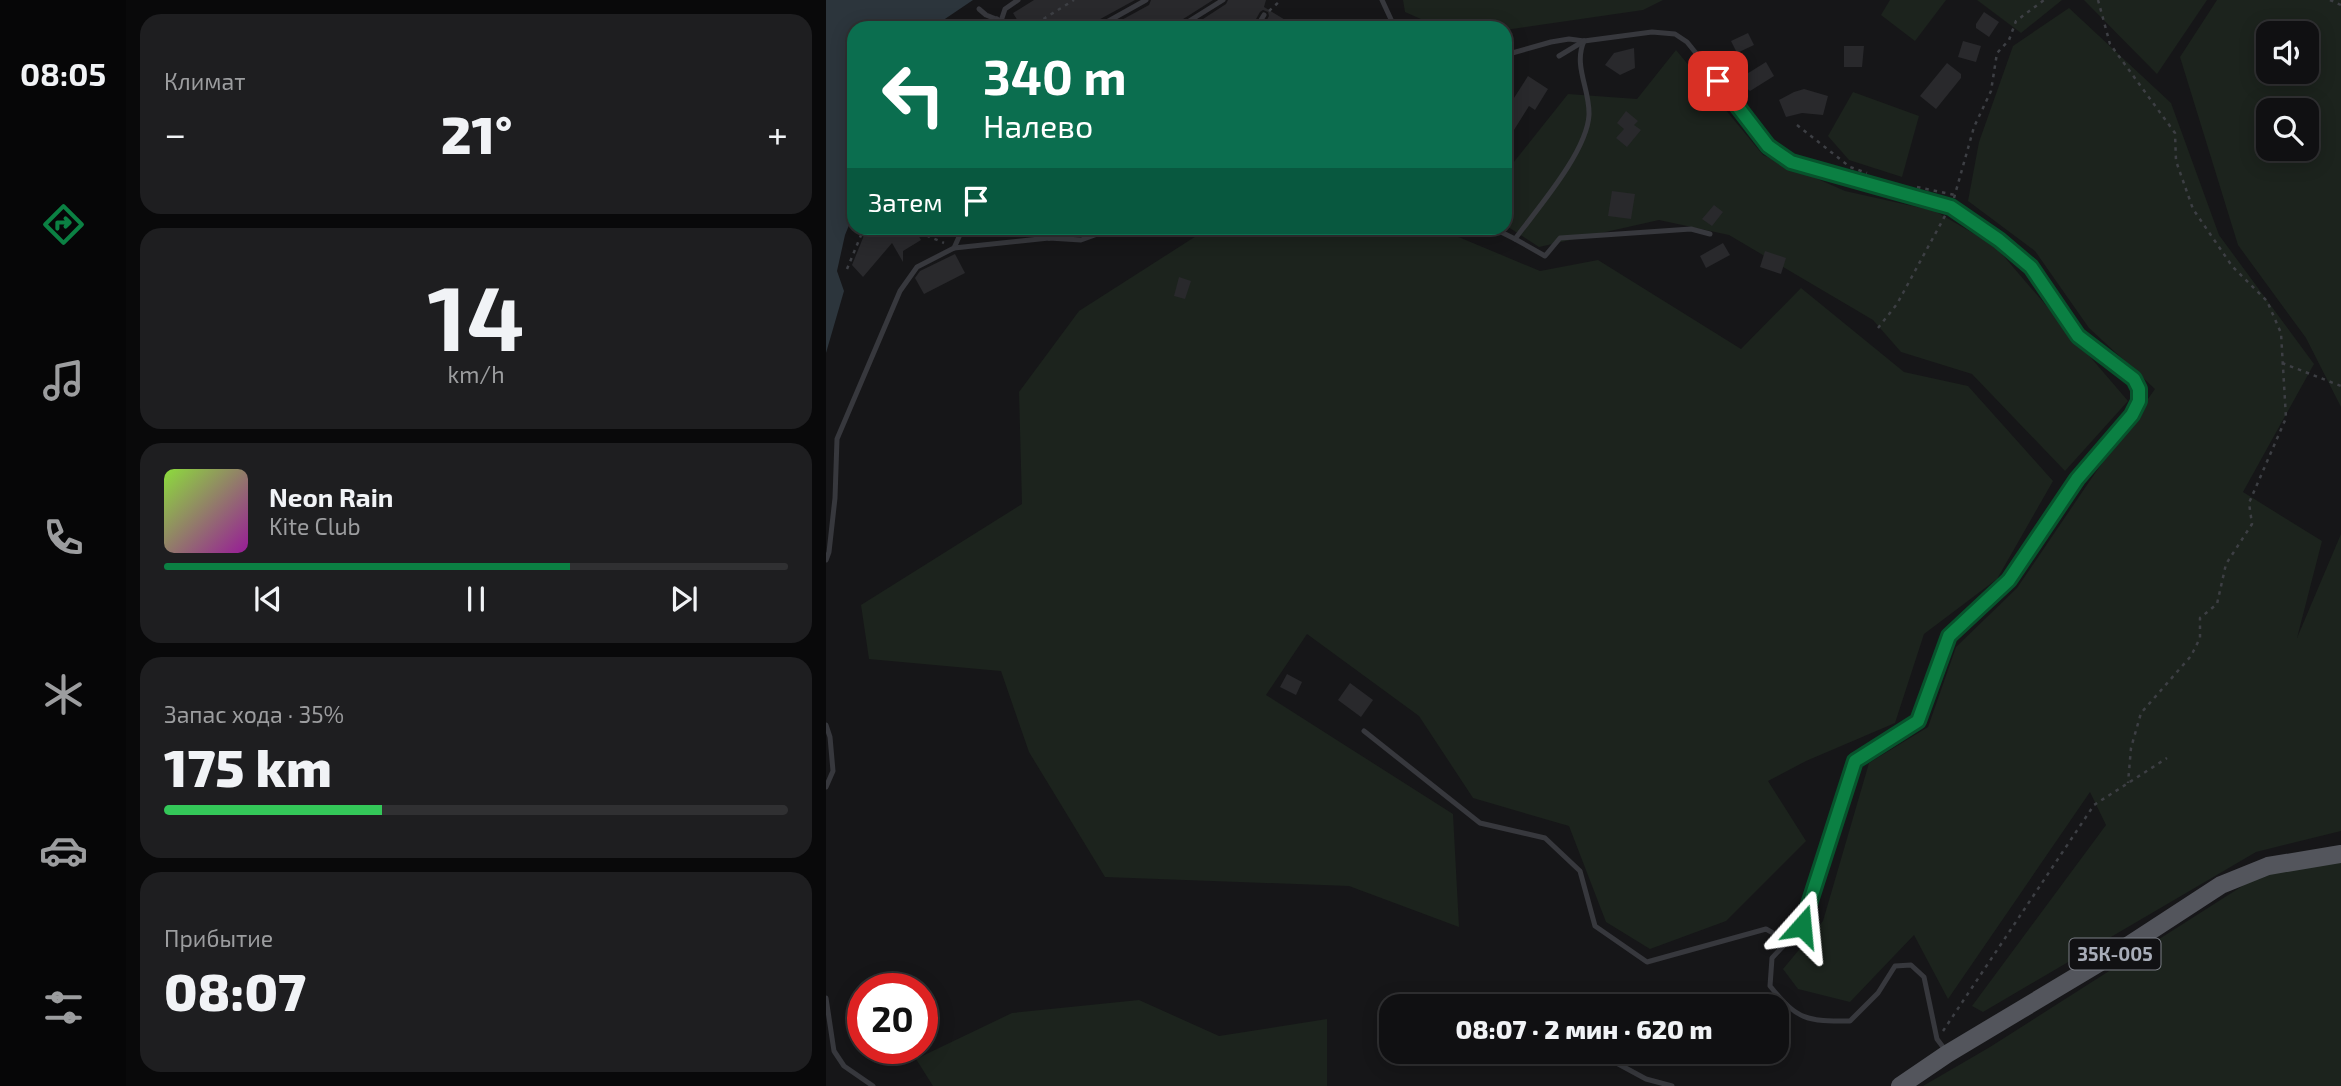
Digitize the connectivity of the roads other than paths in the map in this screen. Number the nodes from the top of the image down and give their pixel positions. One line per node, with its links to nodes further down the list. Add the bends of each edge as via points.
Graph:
1 (1018, 0): 8 (lane, via 1005,9)
2 (1146, 0): 9 (lane)
3 (1223, 0): 10 (lane)
4 (1382, 0): 12 (lane)
5 (979, 9): 7 (lane)
6 (1264, 15): 11 (lane)
7 (998, 21)
8 (1003, 21)
9 (1108, 21)
10 (1189, 21)
11 (1260, 21)
12 (1392, 21)
13 (1584, 41): 14 (lane, via 1551,41); 15 (lane); 22 (lane, via 1579,52 1589,113 1586,132 1568,166); 29 (lane, via 1652,32 1675,34 1687,42 1768,146 1791,162 1951,207 2031,267 2078,336 2134,379 2139,389 2132,415 2077,479 2009,580 1949,636 1918,721 1855,761 1802,926)
14 (1512, 53)
15 (1559, 56)
16 (1710, 234): 22 (lane, via 1691,229 1560,238 1545,256)
17 (960, 235): 23 (lane)
18 (1053, 235): 21 (lane)
19 (1095, 235): 21 (lane, via 1081,240)
20 (1507, 235): 22 (lane)
21 (1049, 238): 23 (lane)
22 (1515, 239)
23 (954, 248): 24 (lane, via 917,267 901,291 837,439)
24 (826, 560)
25 (826, 725): 27 (lane, via 833,771)
26 (1364, 731): 29 (lane, via 1479,823 1545,838 1580,871 1595,926 1647,962 1766,929)
27 (826, 787)
28 (2341, 854): 31 (main road, 35К-005, via 2268,866 2221,885 2129,946)
29 (1787, 941): 31 (lane, via 1772,958 1770,986 1788,1009 1815,1021 1850,1021 1878,993 1895,966 1911,965 1924,977)
30 (826, 998): 33 (lane, via 834,1051 844,1066)
31 (1942, 1046): 35 (main road, 35К-005)
32 (1619, 1064): 34 (lane, via 1646,1079)
33 (873, 1086)
34 (1672, 1086)
35 (1900, 1086)

